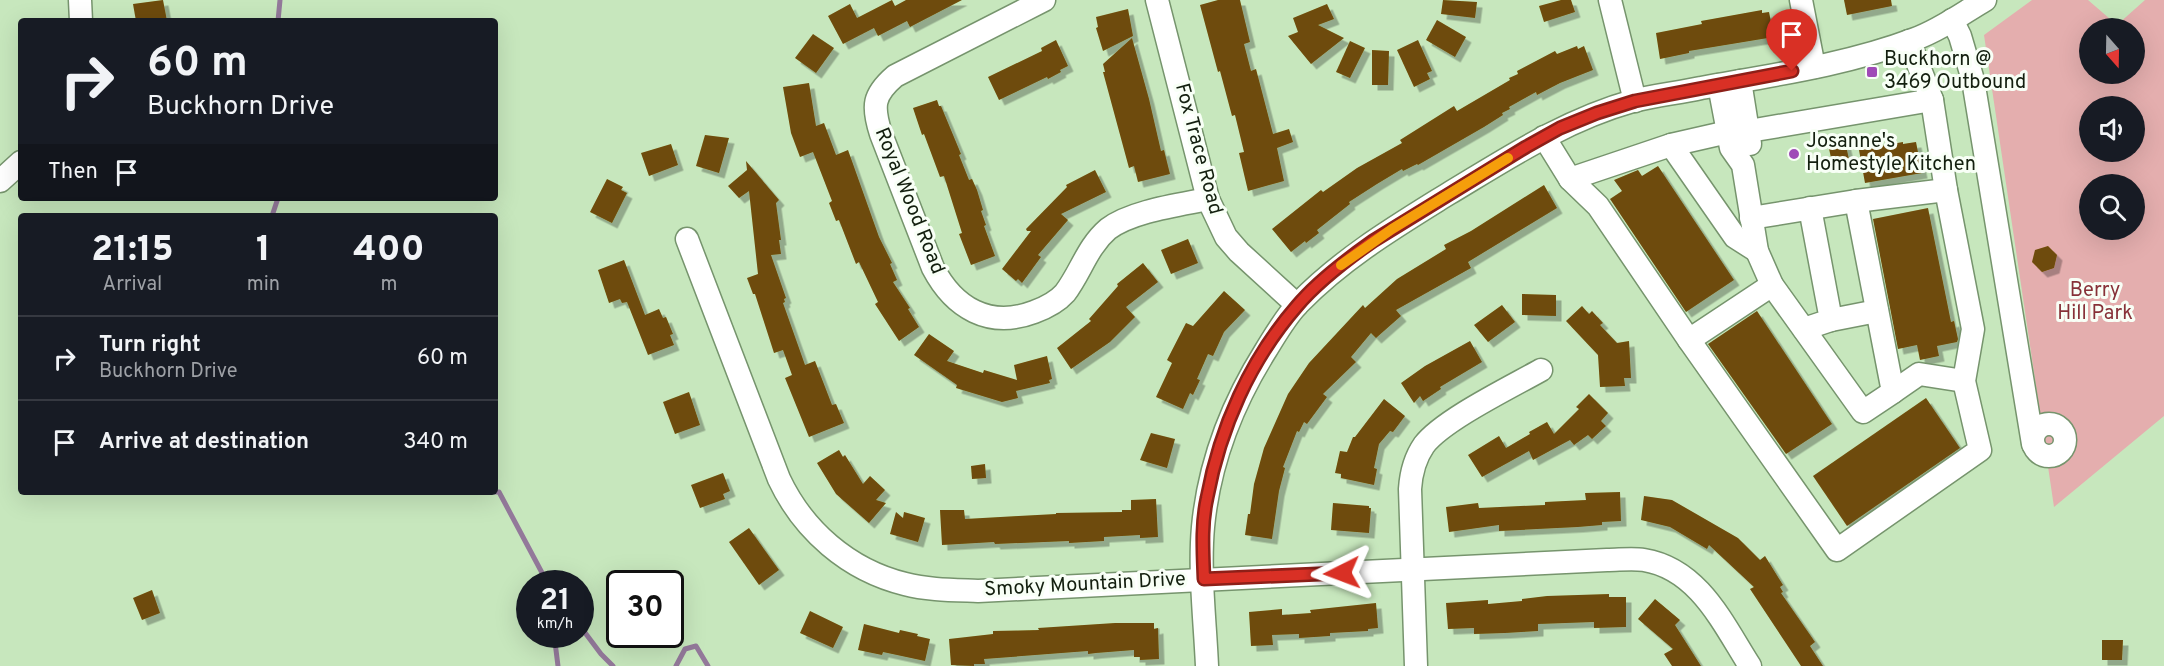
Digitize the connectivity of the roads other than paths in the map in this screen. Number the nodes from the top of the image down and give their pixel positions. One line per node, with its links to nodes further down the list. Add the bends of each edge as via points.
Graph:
1 (80, 0): 7 (street)
2 (1044, 0): 21 (street, Royal Wood Road, via 896,76 877,95 876,118 881,134 933,268 954,298 988,317 1025,316 1064,295 1090,249 1110,228 1154,211)
3 (1157, 0): 21 (street, Fox Trace Road)
4 (1610, 0): 13 (street)
5 (1801, 0): 10 (street)
6 (1985, 0): 8 (street)
7 (81, 18)
8 (1952, 20): 9 (street); 36 (street, via 1973,80)
9 (1909, 41): 10 (street, via 1867,56); 12 (street)
10 (1814, 67): 11 (street)
11 (1729, 83): 13 (street); 14 (street)
12 (1932, 100): 14 (street); 20 (street)
13 (1635, 101): 15 (street)
14 (1738, 131): 16 (street); 24 (street, via 1731,148 1743,165)
15 (1544, 137): 18 (street); 28 (street, via 1355,254)
16 (1671, 145): 18 (street); 26 (street, via 1735,237)
17 (18, 165): 19 (street)
18 (1570, 179): 32 (street, via 1598,206)
19 (0, 181)
20 (1946, 190): 22 (street); 34 (street, via 1972,329)
21 (1208, 199): 28 (street, Fox Trace Road, via 1232,244)
22 (1856, 201): 23 (street); 29 (street)
23 (1810, 208): 24 (street); 30 (street)
24 (1751, 218): 26 (street)
25 (687, 239): 38 (street, Smoky Mountain Drive, via 789,501 818,535 856,564 905,584 978,591)
26 (1757, 251): 27 (street)
27 (1772, 285): 31 (street); 32 (street)
28 (1297, 305): 38 (street, via 1250,374 1225,428 1206,498)
29 (1877, 310): 30 (street); 35 (street)
30 (1831, 320): 31 (street)
31 (1804, 329): 35 (street, via 1863,412)
32 (1689, 340): 34 (street, via 1838,550 1980,450)
33 (1541, 370): 37 (street, via 1446,426 1419,453 1410,482)
34 (1964, 381): 35 (street, via 1920,374)
35 (1893, 392)
36 (2033, 444)
37 (1411, 569): 38 (street, Smoky Mountain Drive); 40 (street); 41 (street, Smoky Mountain Drive, via 1606,560 1644,560 1669,567 1704,595)
38 (1204, 579): 39 (street)
39 (1207, 666)
40 (1416, 666)
41 (1750, 666)

